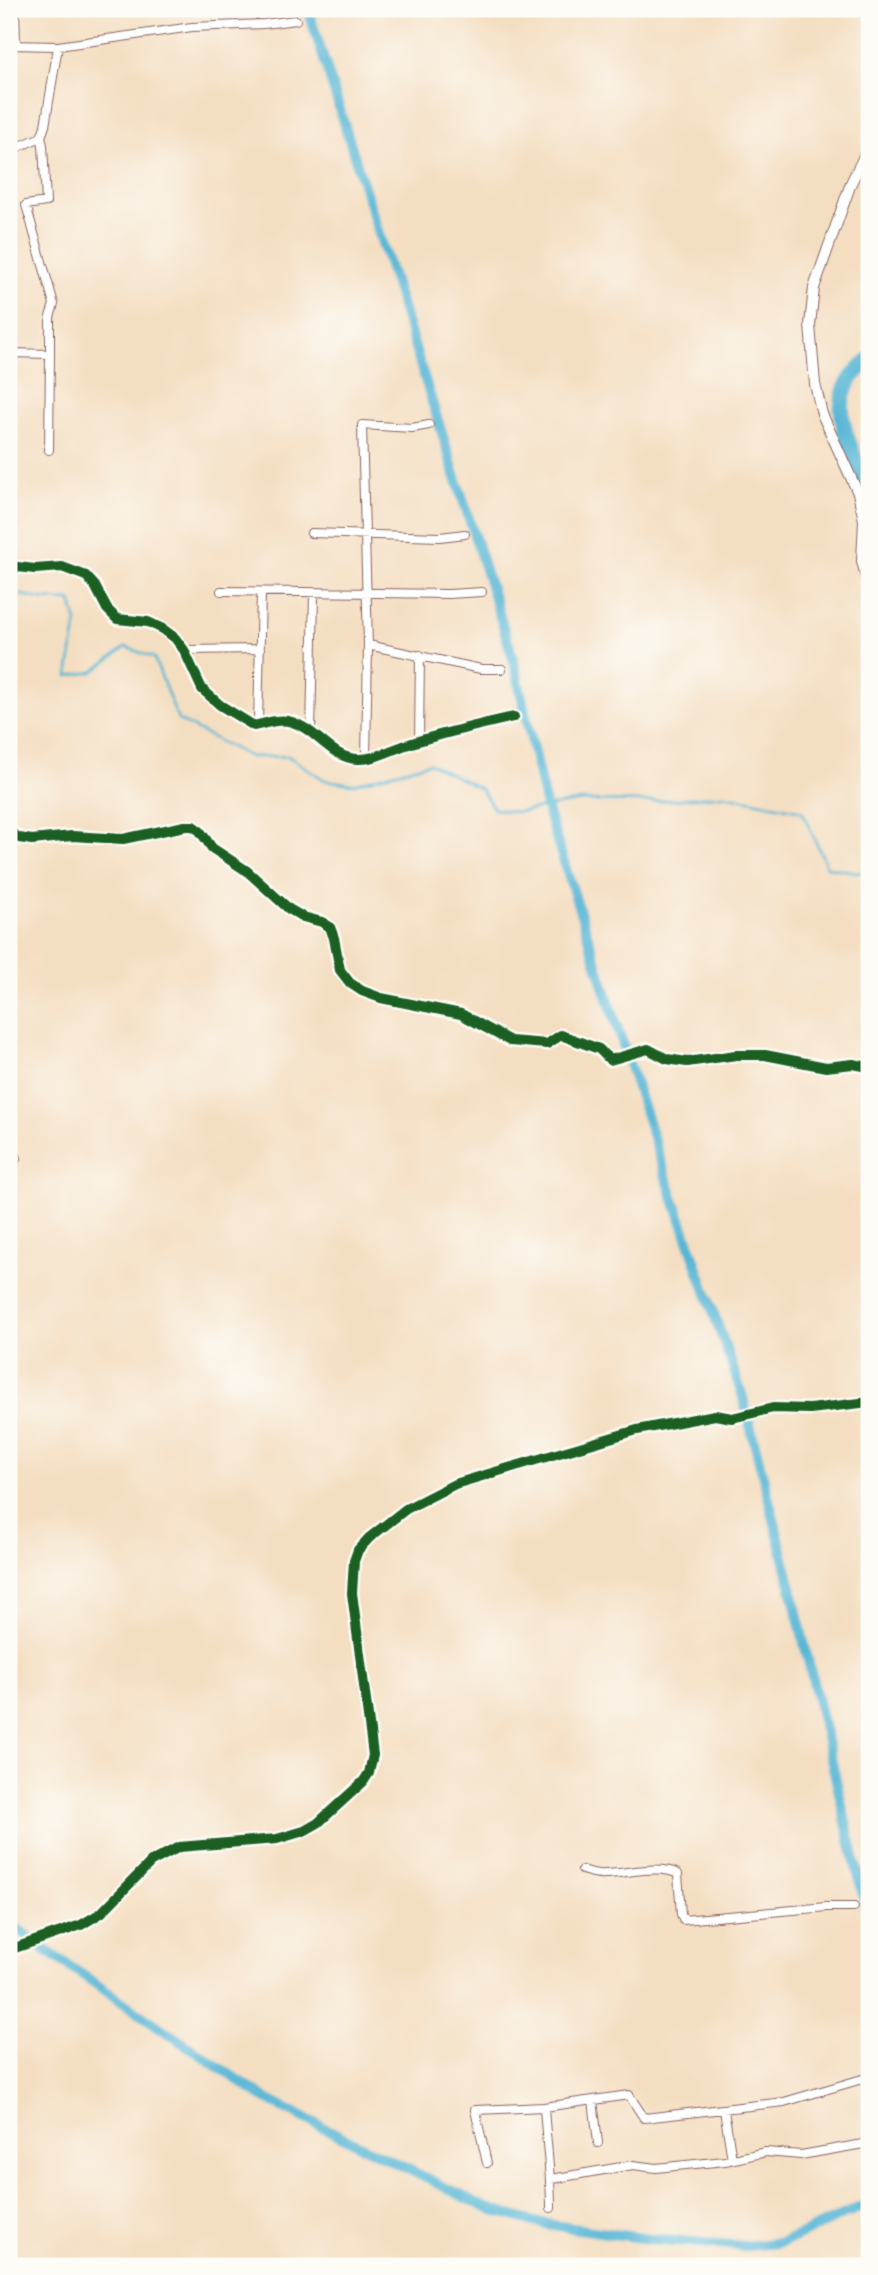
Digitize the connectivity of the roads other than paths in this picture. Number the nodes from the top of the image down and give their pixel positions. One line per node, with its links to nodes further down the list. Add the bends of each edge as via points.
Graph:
1 (15, 9): 3 (street)
2 (296, 20): 4 (street, via 192,27)
3 (13, 45): 4 (street)
4 (58, 46): 6 (street)
5 (9, 126): 8 (street)
6 (41, 137): 8 (street); 10 (street, via 46,202 26,205 54,304)
7 (869, 146): 17 (street, via 814,288 810,325 822,414 858,493 864,520 862,561)
8 (13, 150)
9 (9, 353): 10 (street)
10 (50, 354): 12 (street)
11 (429, 425): 15 (street, via 362,425)
12 (49, 450)
13 (310, 533): 15 (street)
14 (465, 534): 15 (street)
15 (364, 536): 22 (street)
16 (9, 566): 25 (street, via 78,571 95,586 117,619 148,622 175,638)
17 (869, 583)
18 (221, 591): 19 (street)
19 (261, 592): 21 (street); 24 (street)
20 (482, 592): 22 (street)
21 (314, 593): 22 (street); 30 (street)
22 (367, 594): 23 (street)
23 (368, 645): 26 (street); 32 (street)
24 (260, 649): 25 (street); 29 (street)
25 (184, 650): 29 (street, via 202,688 237,716)
26 (420, 655): 27 (street, via 481,669); 31 (street)
27 (502, 669)
28 (514, 717): 31 (street)
29 (258, 725): 30 (street, via 290,721)
30 (311, 732): 32 (street, via 342,755)
31 (419, 741): 32 (street)
32 (366, 758)
33 (9, 831): 34 (street, via 32,841 72,836 123,839 193,826 217,852 247,871 289,909 330,927 340,970 350,983 381,998 461,1014 510,1041 547,1044 561,1035 599,1049 610,1060 648,1049 687,1062 765,1055 826,1067 853,1063)
34 (869, 1067)
35 (869, 1402): 38 (street, via 820,1409 769,1409 737,1417 707,1416 637,1430 432,1494 389,1521 358,1550 352,1568 373,1755 363,1782 304,1831 277,1839 178,1847 151,1861 101,1913 81,1925)
36 (582, 1870): 37 (street, via 605,1874 676,1872 683,1920)
37 (854, 1907)
38 (11, 1949)
39 (869, 2077): 42 (street, via 785,2102)
40 (593, 2100): 41 (street); 42 (street, via 629,2095 644,2118); 43 (street)
41 (544, 2107): 46 (street, via 475,2110); 47 (street)
42 (724, 2110): 45 (street)
43 (598, 2143)
44 (869, 2143): 45 (street, via 801,2155 766,2152)
45 (732, 2159): 47 (street, via 656,2168 633,2165)
46 (487, 2163)
47 (551, 2179): 48 (street)
48 (551, 2208)

